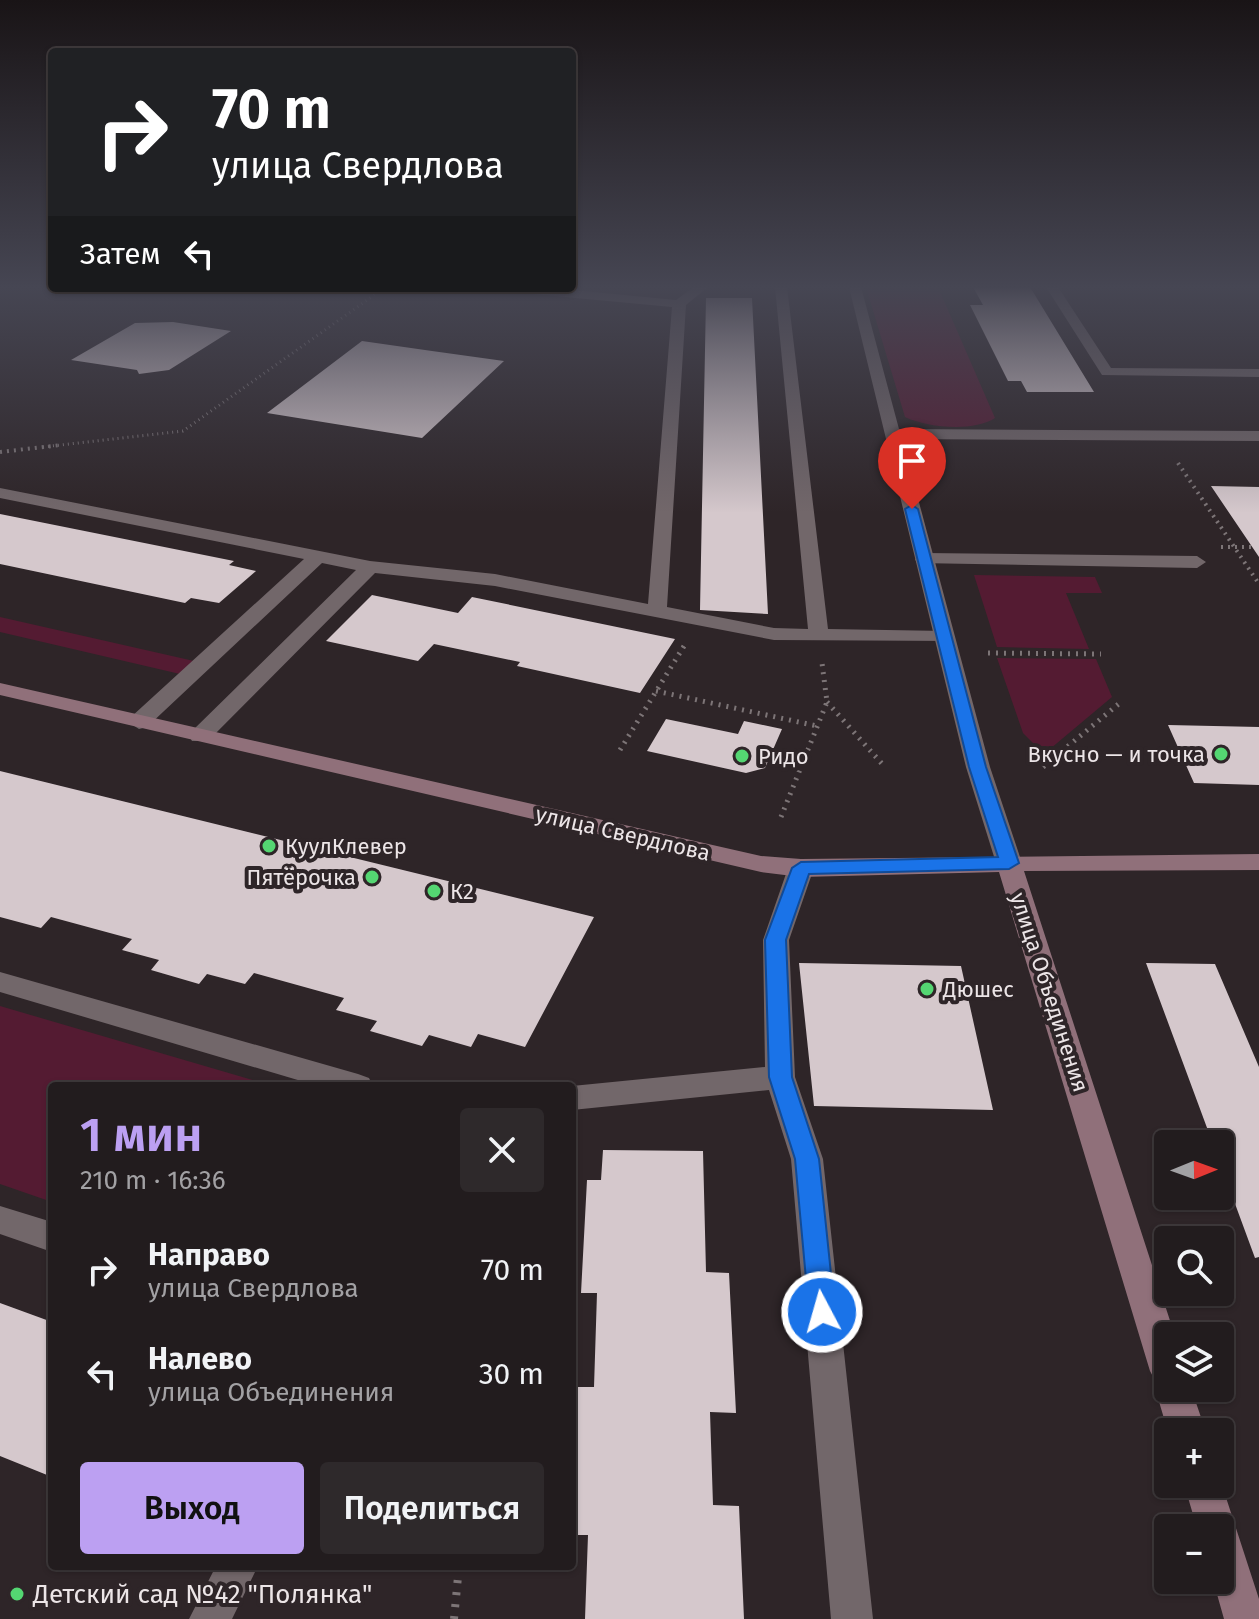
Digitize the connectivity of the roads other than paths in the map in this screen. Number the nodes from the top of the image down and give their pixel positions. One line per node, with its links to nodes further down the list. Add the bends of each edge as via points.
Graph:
1 (675, 363): 13 (street)
2 (789, 363): 14 (street)
3 (875, 363): 6 (street, улица Объединения)
4 (1101, 363): 5 (street, via 1107,372)
5 (1259, 373)
6 (893, 434): 7 (street); 10 (street, улица Объединения)
7 (1259, 436)
8 (0, 493): 9 (street)
9 (318, 557): 12 (street); 17 (street)
10 (924, 559): 11 (street); 15 (street, улица Объединения)
11 (1197, 562)
12 (370, 567): 13 (street, via 495,580); 18 (street)
13 (657, 611): 14 (street, via 774,634)
14 (819, 635): 15 (street)
15 (945, 637): 20 (street, улица Объединения)
16 (0, 689): 17 (main road, улица Свердлова)
17 (139, 722): 18 (main road, улица Свердлова)
18 (200, 736): 21 (main road, улица Свердлова, via 761,864)
19 (1259, 862): 20 (main road, улица Свердлова)
20 (1009, 863): 21 (main road, улица Свердлова); 28 (main road, улица Объединения)
21 (801, 868): 23 (street, via 776,940)
22 (0, 982): 24 (street)
23 (780, 1077): 25 (street); 32 (street, via 807,1159)
24 (344, 1082)
25 (576, 1098)
26 (0, 1220): 27 (street)
27 (48, 1236)
28 (1154, 1326)
29 (236, 1570): 31 (street)
30 (1234, 1584): 33 (main road)
31 (210, 1619)
32 (852, 1619)
33 (1245, 1619)

